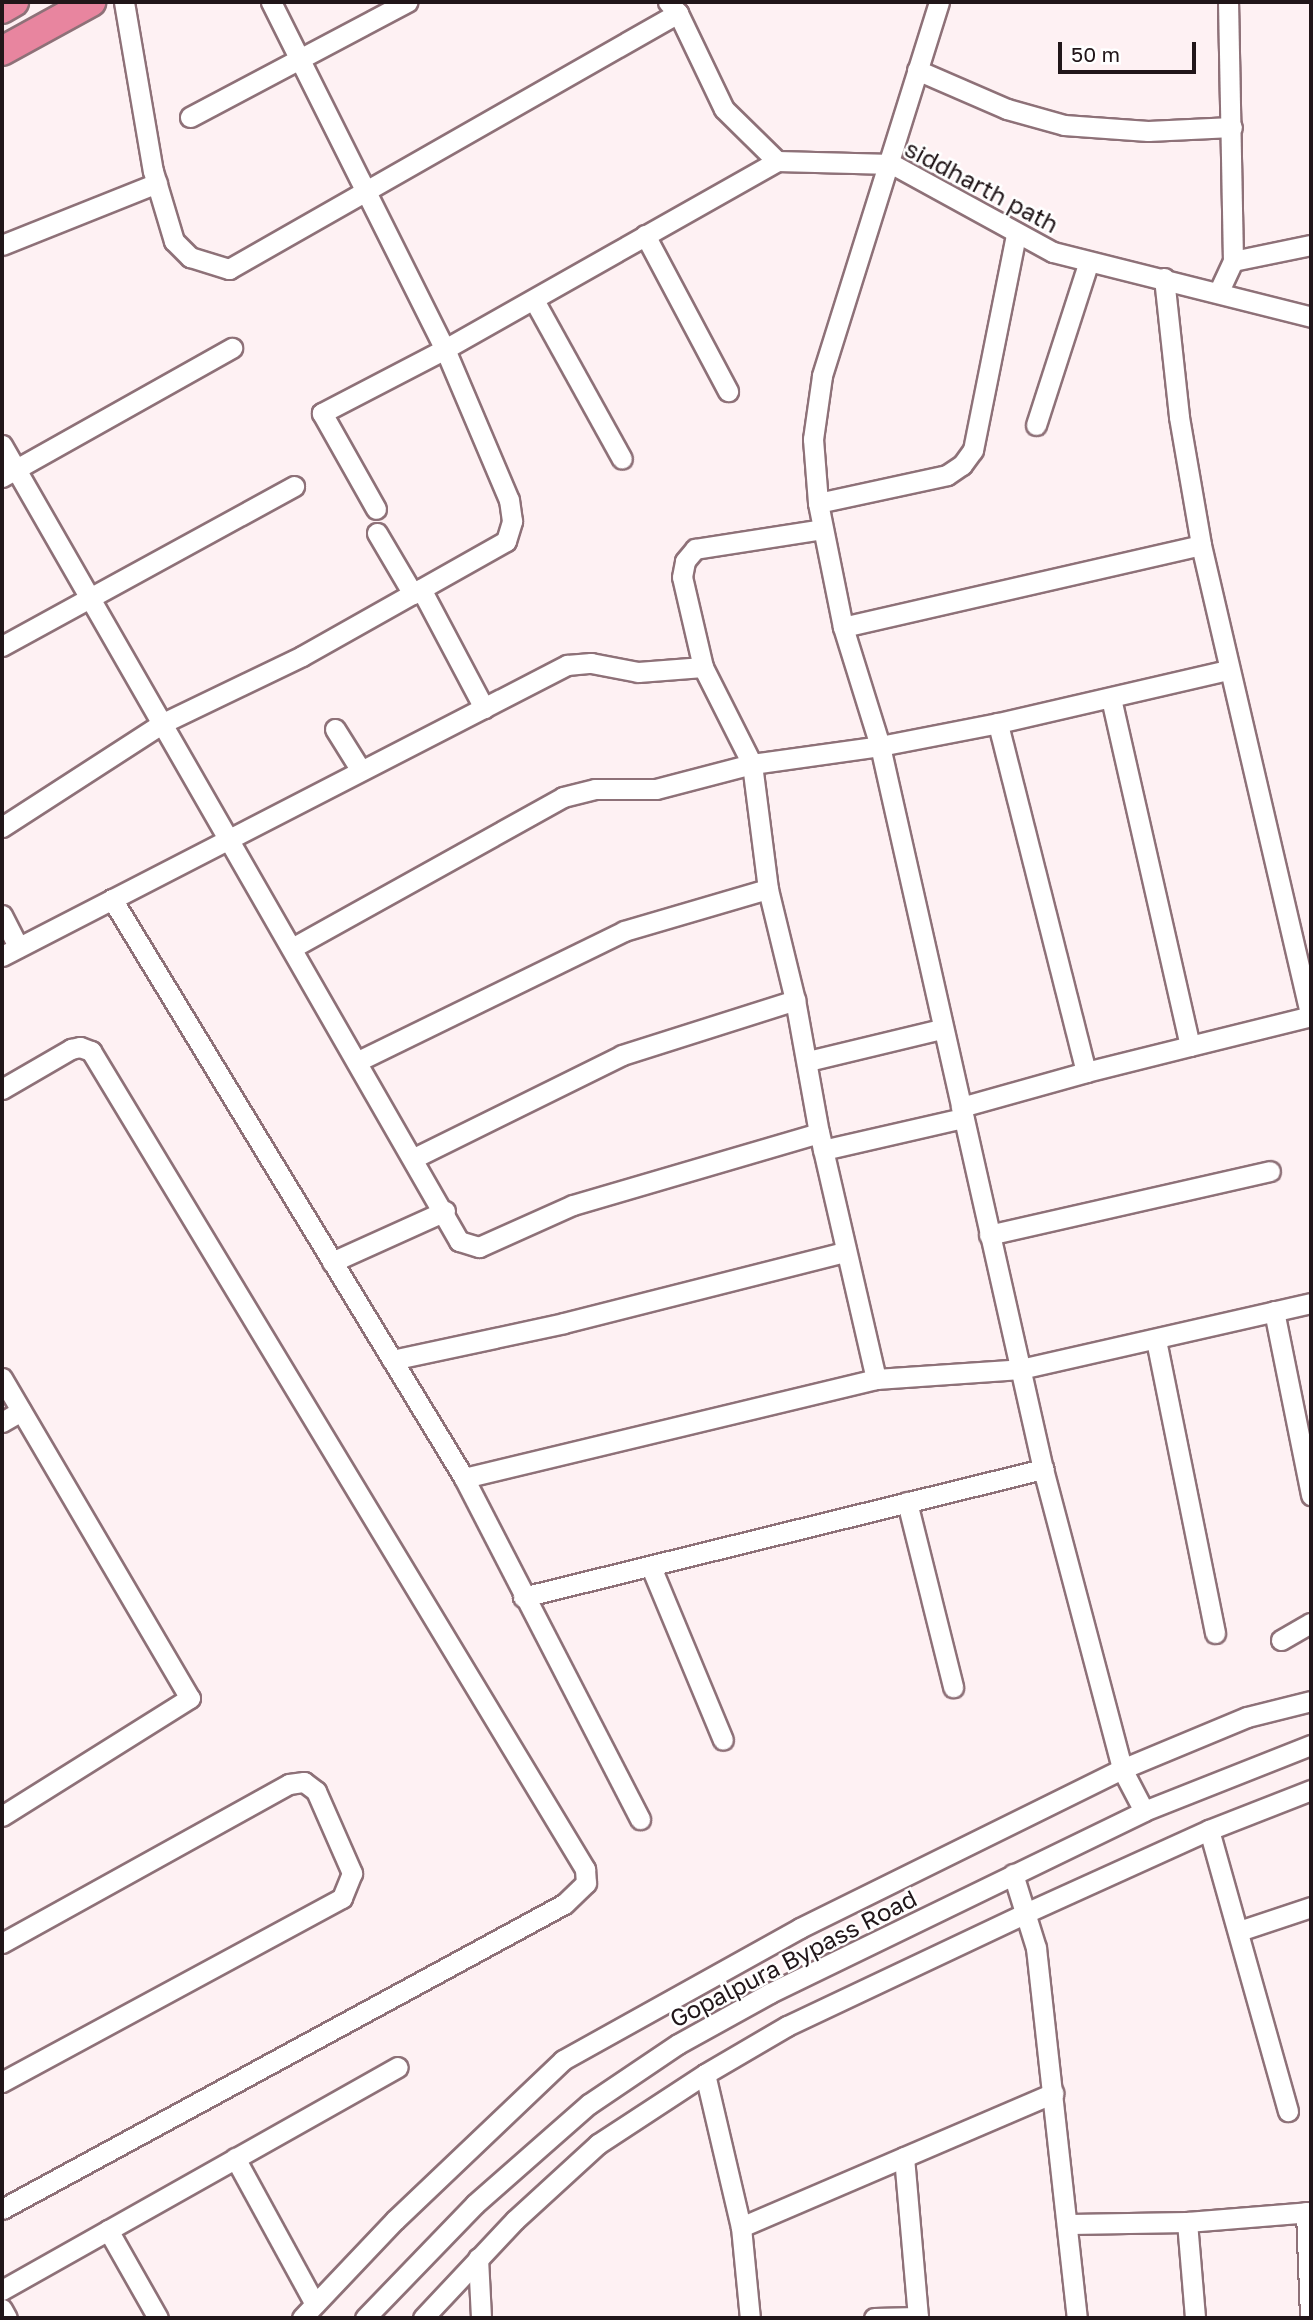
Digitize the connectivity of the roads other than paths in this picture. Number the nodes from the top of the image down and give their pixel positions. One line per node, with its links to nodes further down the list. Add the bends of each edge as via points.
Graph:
1 (14, 2): 9 (highway)
2 (91, 2): 10 (highway)
3 (124, 2): 17 (street)
4 (271, 2): 11 (street)
5 (407, 2): 11 (street)
6 (939, 2): 12 (street)
7 (1228, 2): 14 (street)
8 (673, 8): 15 (street, via 723,109); 18 (street)
9 (2, 9)
10 (2, 51)
11 (300, 59): 13 (street); 18 (street)
12 (917, 70): 14 (street, via 1007,109 1064,125 1148,131); 16 (street)
13 (190, 117)
14 (1232, 127): 23 (street)
15 (777, 161): 16 (street, siddharth path); 20 (street)
16 (892, 164): 19 (street, siddharth path); 37 (street, via 822,376 813,439)
17 (157, 183): 18 (street, via 174,241 190,257 229,269); 21 (street)
18 (367, 189): 30 (street)
19 (1016, 234): 24 (street, siddharth path); 37 (street, via 973,450 962,465 947,475)
20 (645, 235): 27 (street); 31 (street)
21 (2, 245)
22 (1311, 245): 23 (street)
23 (1233, 261): 26 (street)
24 (1088, 264): 25 (street, siddharth path); 32 (street)
25 (1164, 278): 26 (street, siddharth path); 41 (street, via 1179,417)
26 (1219, 291): 28 (street, siddharth path)
27 (535, 302): 30 (street); 34 (street)
28 (1311, 317)
29 (232, 348): 35 (street)
30 (445, 349): 38 (street, via 322,413); 42 (street, via 509,500 512,521 506,541 490,554)
31 (729, 391)
32 (1036, 425)
33 (2, 445): 35 (street)
34 (622, 459)
35 (9, 474): 43 (street)
36 (294, 486): 43 (street)
37 (818, 503): 39 (street)
38 (376, 509)
39 (822, 530): 44 (street); 46 (street, via 695,549 685,561 682,578)
40 (377, 533): 42 (street)
41 (1201, 545): 44 (street); 47 (street)
42 (417, 591): 49 (street); 50 (street, via 302,656)
43 (92, 600): 45 (street); 50 (street)
44 (843, 627): 53 (street)
45 (2, 646)
46 (703, 667): 49 (street, via 638,672 591,663 568,665); 54 (street)
47 (1227, 670): 48 (street); 64 (street)
48 (1111, 699): 51 (street); 66 (street)
49 (484, 708): 55 (street)
50 (163, 723): 56 (street); 57 (street)
51 (998, 723): 53 (street); 69 (street)
52 (335, 729): 55 (street)
53 (880, 746): 54 (street); 65 (street)
54 (752, 764): 58 (street); 61 (street, via 656,789 594,789 563,797)
55 (360, 769): 57 (street)
56 (2, 827)
57 (228, 836): 59 (street); 61 (street)
58 (768, 889): 63 (street); 67 (street, via 624,931)
59 (112, 899): 62 (street); 78 (street)
60 (2, 915): 62 (street)
61 (292, 948): 67 (street)
62 (10, 951)
63 (795, 1000): 68 (street); 73 (street, via 622,1055)
64 (1311, 1016): 66 (street)
65 (941, 1029): 68 (street); 71 (street)
66 (1190, 1046): 69 (street)
67 (358, 1061): 73 (street)
68 (808, 1061): 72 (street)
69 (1086, 1072): 71 (street)
70 (2, 1089): 119 (street, via 71,1049 80,1046 91,1051 585,1869 586,1883 564,1904)
71 (962, 1112): 72 (street); 76 (street)
72 (821, 1142): 75 (street, via 573,1205 479,1247 459,1241); 77 (street)
73 (414, 1158): 75 (street)
74 (1270, 1171): 76 (street)
75 (444, 1211): 78 (street)
76 (989, 1235): 83 (street)
77 (845, 1252): 82 (street, via 564,1323); 85 (street)
78 (332, 1262): 82 (street)
79 (1311, 1303): 80 (street)
80 (1274, 1311): 81 (street); 90 (street)
81 (1156, 1339): 83 (street); 95 (street)
82 (392, 1360): 89 (street)
83 (1021, 1369): 85 (street); 88 (street)
84 (2, 1378): 86 (street)
85 (876, 1379): 89 (street)
86 (21, 1411): 87 (street); 104 (street, via 190,1698)
87 (2, 1422)
88 (1043, 1469): 91 (street); 101 (street)
89 (464, 1478): 93 (street)
90 (1311, 1495)
91 (907, 1502): 92 (street); 97 (street)
92 (651, 1567): 93 (street); 99 (street)
93 (523, 1597): 105 (street)
94 (1311, 1623): 96 (street)
95 (1215, 1633)
96 (1281, 1640)
97 (953, 1687)
98 (1311, 1701): 101 (street, via 1247,1717)
99 (723, 1740)
100 (1311, 1745): 103 (street, Gopalpura Bypass Road)
101 (1122, 1769): 103 (street); 128 (street, via 800,1928 563,2060 395,2220)
102 (1311, 1790): 106 (street)
103 (1144, 1811): 107 (street, Gopalpura Bypass Road)
104 (2, 1816)
105 (640, 1819)
106 (1209, 1830): 109 (street); 110 (street)
107 (1013, 1874): 109 (street); 131 (street, Gopalpura Bypass Road, via 770,1993 678,2044 589,2104 475,2204)
108 (1311, 1907): 110 (street)
109 (1028, 1912): 113 (street, via 787,2026); 115 (street)
110 (1239, 1931): 116 (street)
111 (2, 1943): 114 (street, via 289,1784 304,1782 316,1791 352,1872 342,1898)
112 (397, 2067): 118 (street)
113 (705, 2074): 123 (street); 125 (street, via 598,2144)
114 (2, 2082)
115 (1053, 2093): 117 (street); 122 (street)
116 (1288, 2111)
117 (904, 2157): 123 (street); 136 (street)
118 (235, 2158): 124 (street); 128 (street)
119 (2, 2209)
120 (1309, 2212): 121 (street); 139 (street)
121 (1187, 2222): 122 (street); 138 (street)
122 (1070, 2224): 137 (street)
123 (741, 2227): 134 (street)
124 (108, 2230): 126 (street); 130 (street)
125 (478, 2258): 132 (street); 133 (street)
126 (2, 2290)
127 (2, 2309): 129 (street)
128 (309, 2311)
129 (7, 2318)
130 (158, 2318)
131 (365, 2318)
132 (423, 2318)
133 (481, 2318)
134 (750, 2318)
135 (874, 2318): 136 (street)
136 (918, 2318)
137 (1077, 2318)
138 (1195, 2318)
139 (1311, 2318)

